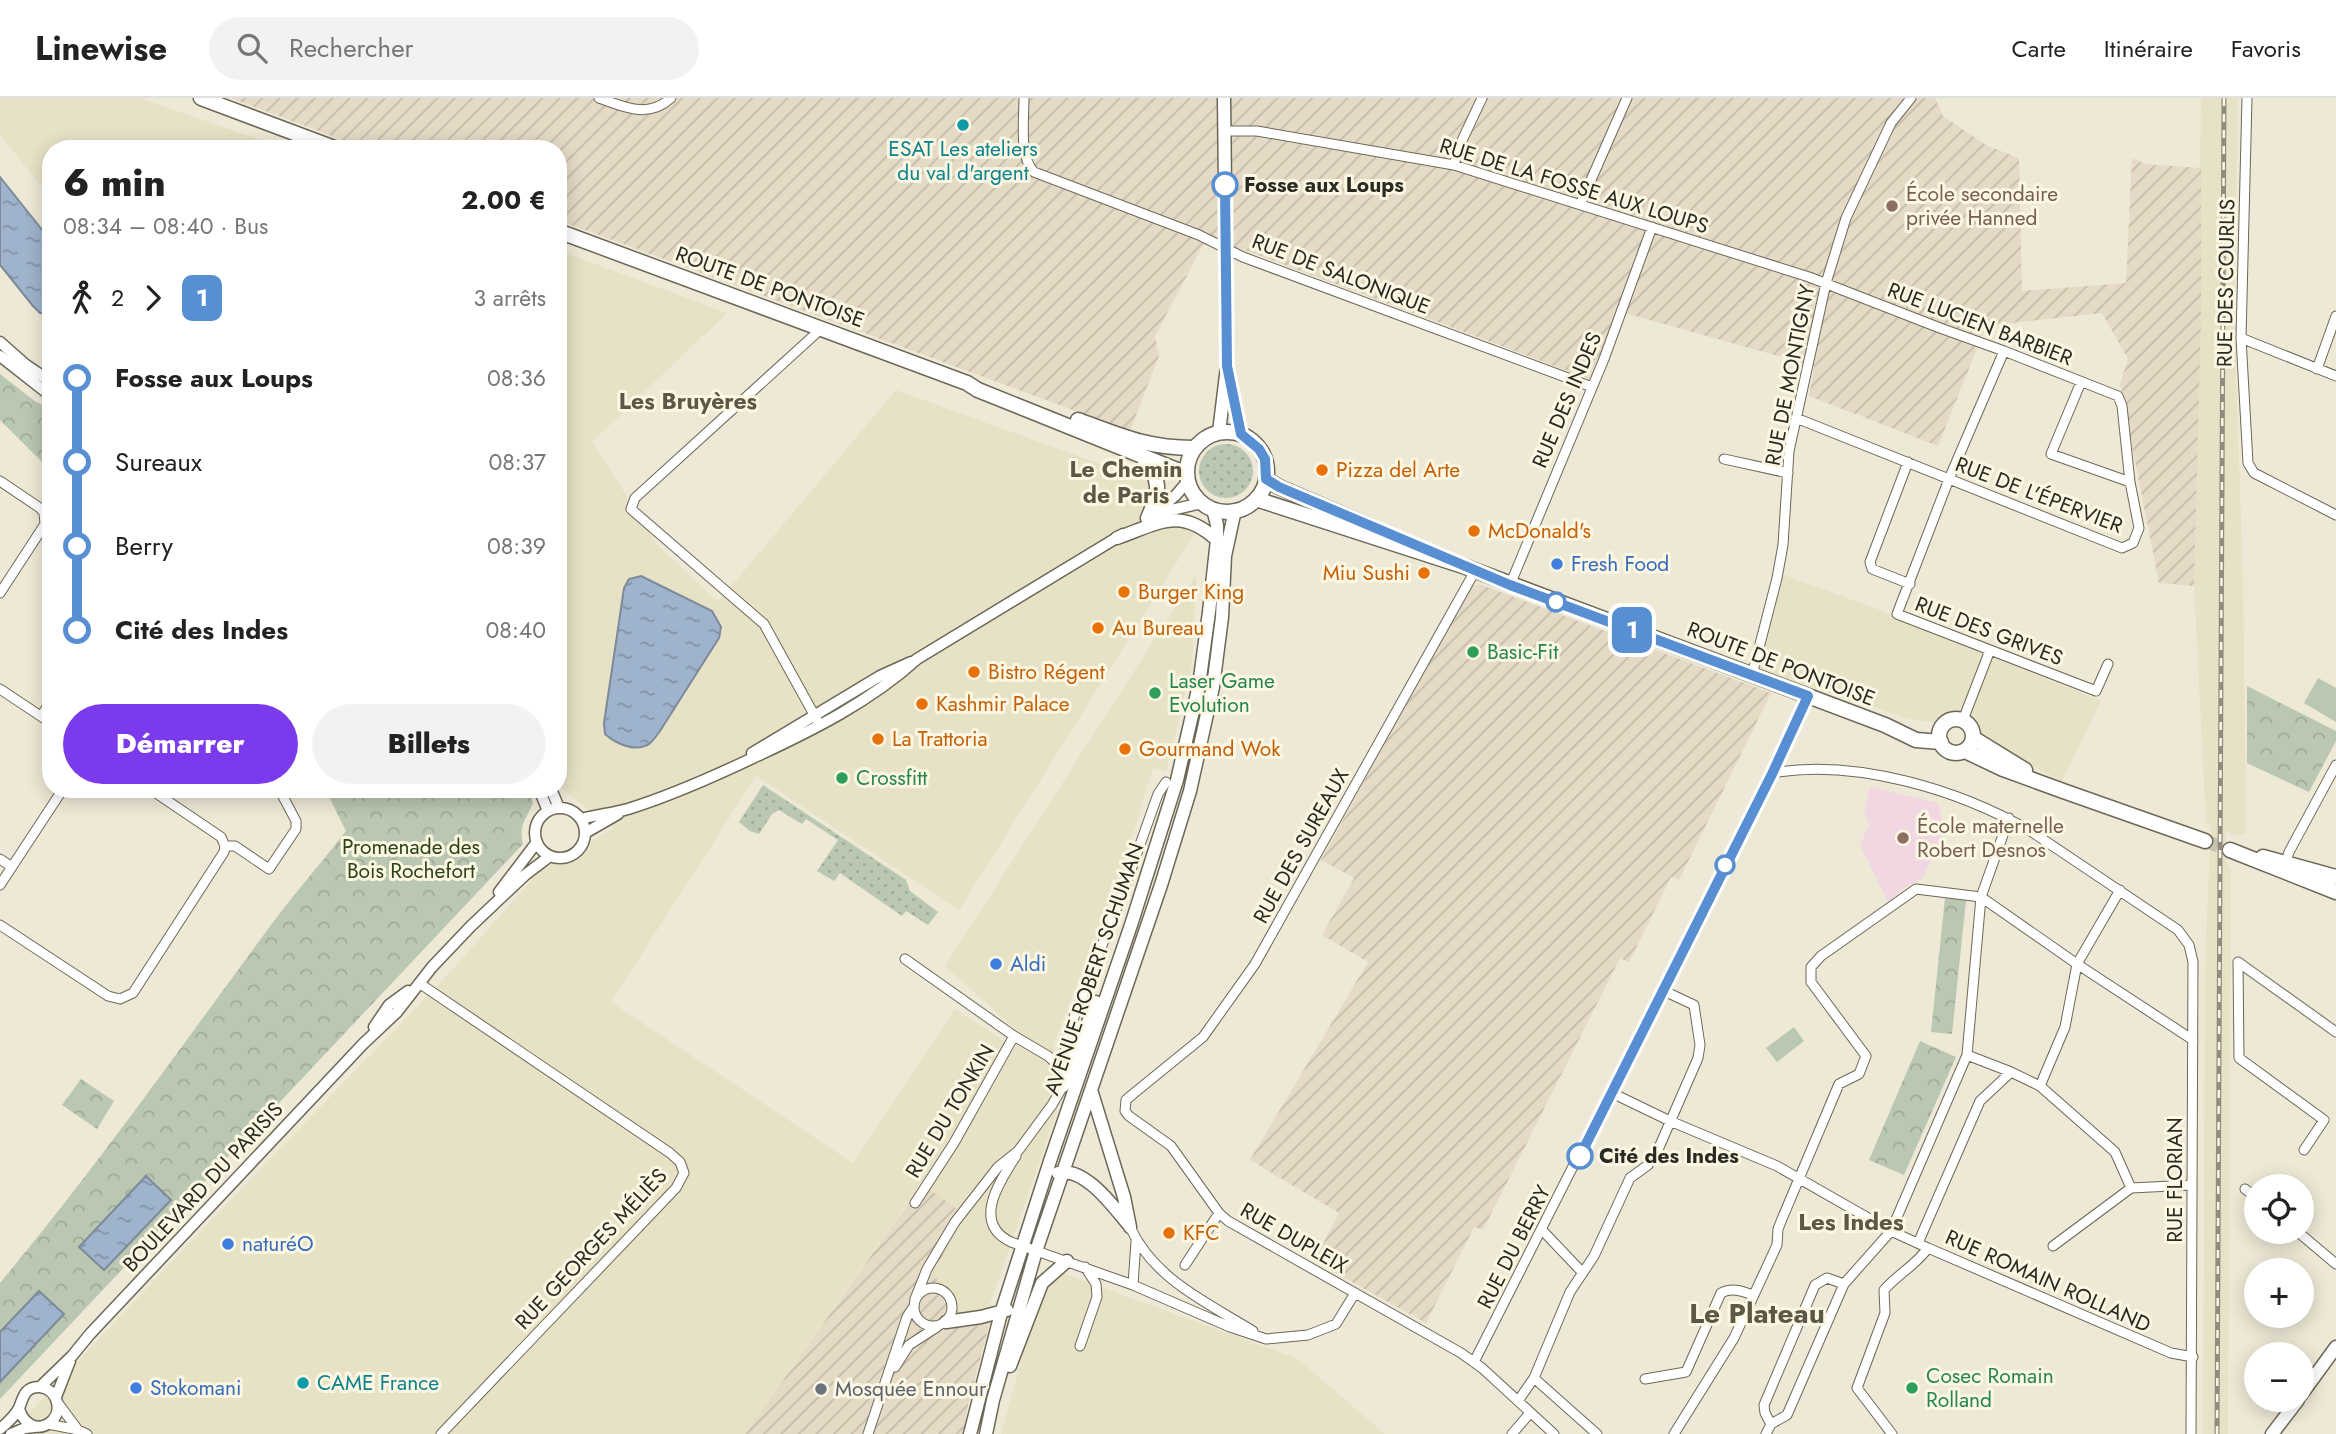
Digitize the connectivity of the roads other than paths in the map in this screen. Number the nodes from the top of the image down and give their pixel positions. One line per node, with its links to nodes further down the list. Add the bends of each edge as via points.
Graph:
1 (201, 98): 11 (main road)
2 (598, 98): 3 (street, via 634,110 650,110)
3 (671, 98)
4 (1024, 98): 16 (street, RUE DE SALONIQUE, via 1024,155 1034,172)
5 (1224, 98): 10 (main road)
6 (1482, 98): 12 (street)
7 (1627, 98): 13 (street)
8 (1911, 98): 17 (street, RUE DE MONTIGNY, via 1891,123 1846,218)
9 (2247, 98): 20 (street, RUE DES COURLIS)
10 (1225, 131): 12 (street, RUE DE LA FOSSE AUX LOUPS, via 1257,131); 16 (main road)
11 (313, 140)
12 (1454, 165): 13 (street, RUE DE LA FOSSE AUX LOUPS)
13 (1580, 205): 14 (street, RUE DE LA FOSSE AUX LOUPS)
14 (1653, 227): 17 (street, RUE DE LA FOSSE AUX LOUPS); 30 (street, RUE DES INDES)
15 (567, 234): 19 (main road, ROUTE DE PONTOISE)
16 (1226, 247): 24 (main road); 30 (street, RUE DE SALONIQUE)
17 (1826, 283): 22 (street, RUE LUCIEN BARBIER); 33 (street, RUE DE MONTIGNY)
18 (2336, 316): 25 (street)
19 (822, 328): 29 (main road, ROUTE DE PONTOISE); 65 (street, via 635,499 631,509 764,624)
20 (2241, 338): 25 (street); 50 (street, RUE DES COURLIS, via 2250,468)
21 (0, 342): 26 (street)
22 (2004, 351): 28 (street, RUE LUCIEN BARBIER); 43 (street, RUE DES GRIVES)
23 (0, 356): 31 (street)
24 (1227, 366): 34 (main road); 35 (main road)
25 (2317, 369): 27 (street)
26 (42, 376)
27 (2336, 376)
28 (2081, 382): 32 (street, RUE LUCIEN BARBIER); 45 (street, via 2051,454)
29 (967, 383): 36 (main road, ROUTE DE PONTOISE, via 1140,443); 37 (main road, ROUTE DE PONTOISE)
30 (1592, 387): 57 (street, RUE DES INDES)
31 (42, 389)
32 (2120, 400): 45 (street, RUE DE L'ÉPERVIER)
33 (1796, 418): 39 (street, RUE DE L'ÉPERVIER); 40 (street, RUE DE MONTIGNY)
34 (1219, 432): 35 (main road); 36 (main road)
35 (1241, 434): 42 (main road, via 1265,459)
36 (1194, 448): 41 (main road)
37 (1141, 455): 41 (main road, ROUTE DE PONTOISE); 51 (main road, via 1156,475 1158,486)
38 (1724, 459): 40 (street)
39 (1908, 461): 43 (street, RUE DE L'ÉPERVIER); 56 (street, via 1870,566)
40 (1788, 473): 61 (street, RUE DE MONTIGNY, via 1783,545)
41 (1187, 477): 47 (main road, via 1191,489); 51 (street, via 1183,488)
42 (1266, 479): 46 (main road); 55 (main road, ROUTE DE PONTOISE)
43 (1949, 479): 45 (street, RUE DE L'ÉPERVIER, via 2122,548 2133,543 2139,528); 56 (street, RUE DES GRIVES)
44 (0, 481): 49 (street)
45 (2130, 482)
46 (1256, 499): 48 (main road); 55 (main road, ROUTE DE PONTOISE)
47 (1207, 506): 48 (main road); 51 (street); 54 (main road, AVENUE ROBERT SCHUMAN, via 1217,525)
48 (1235, 510): 81 (main road, AVENUE ROBERT SCHUMAN, via 1225,556 1213,687)
49 (42, 512)
50 (2336, 515)
51 (1152, 516): 53 (street)
52 (42, 530): 58 (street)
53 (1117, 538): 54 (main road, via 1172,519 1191,521); 65 (street, via 917,659 863,700)
54 (1217, 540): 72 (main road, AVENUE ROBERT SCHUMAN, via 1199,685)
55 (1470, 569): 57 (main road, ROUTE DE PONTOISE); 114 (street, RUE DES SUREAUX, via 1255,964 1203,1037 1126,1100)
56 (1910, 584): 59 (street, RUE DES GRIVES, via 1897,614)
57 (1510, 585): 61 (main road, ROUTE DE PONTOISE)
58 (0, 593)
59 (1990, 650): 60 (street, RUE DES GRIVES, via 2096,691); 66 (street)
60 (2108, 664)
61 (1752, 675): 63 (main road, ROUTE DE PONTOISE)
62 (0, 689): 64 (street)
63 (1808, 696): 67 (main road, ROUTE DE PONTOISE, via 1916,740); 71 (street, RUE DU BERRY)
64 (41, 716)
65 (817, 720): 79 (street, via 731,769)
66 (1963, 720): 67 (main road, via 1950,721); 68 (main road)
67 (1941, 736): 69 (main road, via 1951,753)
68 (1973, 738): 69 (main road); 73 (main road)
69 (1965, 751): 73 (main road)
70 (2336, 765): 90 (street)
71 (1772, 774): 82 (street, via 1819,768 1911,781); 103 (street, RUE DU BERRY)
72 (1171, 781): 81 (main road, via 1183,793); 98 (main road, AVENUE ROBERT SCHUMAN); 108 (street, via 1158,793 1069,1030)
73 (2049, 786): 85 (main road)
74 (57, 798): 91 (street)
75 (163, 798): 87 (street)
76 (284, 798): 87 (street, via 296,828 269,869)
77 (545, 798): 80 (street)
78 (552, 798): 80 (street)
79 (627, 809): 83 (street); 84 (street)
80 (553, 810): 83 (street, via 570,810); 86 (street, via 537,825)
81 (1183, 815): 112 (main road, AVENUE ROBERT SCHUMAN)
82 (2009, 818): 94 (street); 96 (street)
83 (581, 819): 84 (street)
84 (585, 834): 88 (street, via 576,852 563,858)
85 (2205, 841)
86 (537, 842): 88 (street); 99 (street, BOULEVARD DU PARISIS)
87 (230, 846): 97 (street, via 127,997 108,996)
88 (550, 856): 99 (street, BOULEVARD DU PARISIS)
89 (0, 859): 91 (street)
90 (2286, 862): 92 (main road); 95 (main road, via 2230,850)
91 (12, 867): 93 (street)
92 (2336, 877)
93 (0, 885)
94 (2120, 890): 101 (street); 106 (street, RUE FLORIAN, via 2178,930 2189,945)
95 (2336, 892)
96 (1981, 897): 101 (street); 107 (street); 120 (street, via 1916,889 1811,967 1811,982 1866,1056 1859,1074 1839,1084)
97 (0, 925)
98 (1131, 925): 110 (main road); 119 (main road, AVENUE ROBERT SCHUMAN)
99 (471, 926): 102 (street, BOULEVARD DU PARISIS)
100 (905, 959): 105 (street)
101 (2077, 964): 106 (street); 111 (street, via 2065,1027)
102 (419, 983): 151 (street, BOULEVARD DU PARISIS, via 397,1012); 171 (street, RUE GEORGES MÉLIÈS, via 670,1153 684,1173 676,1188)
103 (1662, 990): 113 (street, RUE DU BERRY); 115 (street, via 1694,1005 1700,1045)
104 (2336, 1032): 116 (street, via 2238,962 2239,1058 2324,1120)
105 (1014, 1036): 108 (street); 123 (street, RUE DU TONKIN)
106 (2193, 1040): 121 (street, RUE FLORIAN)
107 (1967, 1055): 109 (street); 127 (street)
108 (1062, 1069): 110 (street)
109 (2011, 1072): 111 (street); 129 (street, via 1980,1101)
110 (1063, 1086): 117 (street)
111 (2040, 1086): 122 (street, via 2115,1152)
112 (1092, 1093): 118 (main road, AVENUE ROBERT SCHUMAN); 125 (main road)
113 (1612, 1093): 115 (street, RUE ROMAIN ROLLAND); 126 (street, RUE DU BERRY)
114 (1125, 1111): 124 (street, RUE DUPLEIX, via 1171,1146)
115 (1670, 1121): 120 (street, RUE ROMAIN ROLLAND); 139 (street, via 1648,1165 1630,1178)
116 (2304, 1150)
117 (1018, 1152): 131 (street, via 993,1195 991,1213 1001,1236); 144 (street, via 998,1167 955,1222 927,1269)
118 (1065, 1172): 119 (main road); 125 (main road, via 1096,1187); 134 (main road, AVENUE ROBERT SCHUMAN)
119 (1044, 1178): 131 (main road, AVENUE ROBERT SCHUMAN)
120 (1799, 1178): 127 (street, RUE ROMAIN ROLLAND); 143 (street, via 1779,1239)
121 (2192, 1185): 122 (street); 152 (street, RUE FLORIAN)
122 (2132, 1188): 132 (street)
123 (915, 1203)
124 (1219, 1213): 137 (street); 142 (street, RUE DUPLEIX)
125 (1130, 1227): 128 (street)
126 (1542, 1230): 139 (street); 153 (street, RUE DU BERRY)
127 (1891, 1231): 129 (street, RUE ROMAIN ROLLAND); 140 (street)
128 (1136, 1241): 141 (street); 148 (street, via 1153,1264 1177,1284)
129 (1918, 1243): 133 (street, RUE ROMAIN ROLLAND)
130 (2312, 1244): 136 (street)
131 (1022, 1246): 134 (street); 146 (main road, AVENUE ROBERT SCHUMAN)
132 (2053, 1246)
133 (1928, 1248): 152 (street, RUE ROMAIN ROLLAND, via 2171,1353); 179 (street, via 1884,1290 1885,1313 1857,1388)
134 (1037, 1251): 135 (street); 145 (main road, AVENUE ROBERT SCHUMAN)
135 (1067, 1261): 138 (street); 169 (main road, via 1046,1277 1036,1293)
136 (2336, 1264)
137 (1185, 1265)
138 (1084, 1267): 141 (street); 149 (street, via 1096,1284 1097,1297)
139 (1583, 1273): 155 (street, via 1570,1292)
140 (1844, 1283): 165 (street, via 1787,1415); 165 (street, via 1827,1278 1815,1285 1764,1405)
141 (1133, 1285): 148 (street)
142 (1355, 1293): 148 (street, via 1336,1324 1308,1335); 153 (street, RUE DUPLEIX)
143 (1753, 1295): 156 (street, via 1734,1290 1721,1293 1686,1372); 177 (street, via 1734,1338)
144 (914, 1303): 147 (street, via 922,1323); 147 (street, via 929,1288 947,1293 952,1311); 154 (street)
145 (1020, 1304): 146 (main road); 169 (main road, AVENUE ROBERT SCHUMAN)
146 (1001, 1313): 147 (main road); 173 (main road, AVENUE ROBERT SCHUMAN)
147 (943, 1324): 154 (street, via 909,1346)
148 (1266, 1339)
149 (1080, 1346)
150 (2334, 1355): 157 (main road)
151 (72, 1356): 158 (street, BOULEVARD DU PARISIS); 159 (street, BOULEVARD DU PARISIS)
152 (2193, 1357): 180 (street, RUE FLORIAN)
153 (1474, 1362): 160 (street, RUE DUPLEIX)
154 (888, 1377): 172 (street)
155 (1534, 1378): 160 (street); 176 (street)
156 (1645, 1379)
157 (2314, 1379)
158 (40, 1387): 159 (street); 161 (street, via 22,1395)
159 (57, 1400): 164 (street, via 56,1415); 168 (street)
160 (1518, 1401): 163 (street, RUE DUPLEIX)
161 (19, 1408): 166 (street, via 24,1420); 167 (street)
162 (2289, 1412): 181 (main road)
163 (1530, 1413): 174 (street); 175 (street, RUE DUPLEIX)
164 (48, 1424): 166 (street); 168 (street)
165 (1770, 1424): 178 (street)
166 (35, 1427): 170 (street)
167 (0, 1429)
168 (82, 1432)
169 (987, 1433)
170 (11, 1434)
171 (441, 1434)
172 (868, 1434)
173 (970, 1434)
174 (1513, 1434)
175 (1554, 1434)
176 (1597, 1434)
177 (1674, 1434)
178 (1766, 1434)
179 (1892, 1434)
180 (2191, 1434)
181 (2272, 1434)

